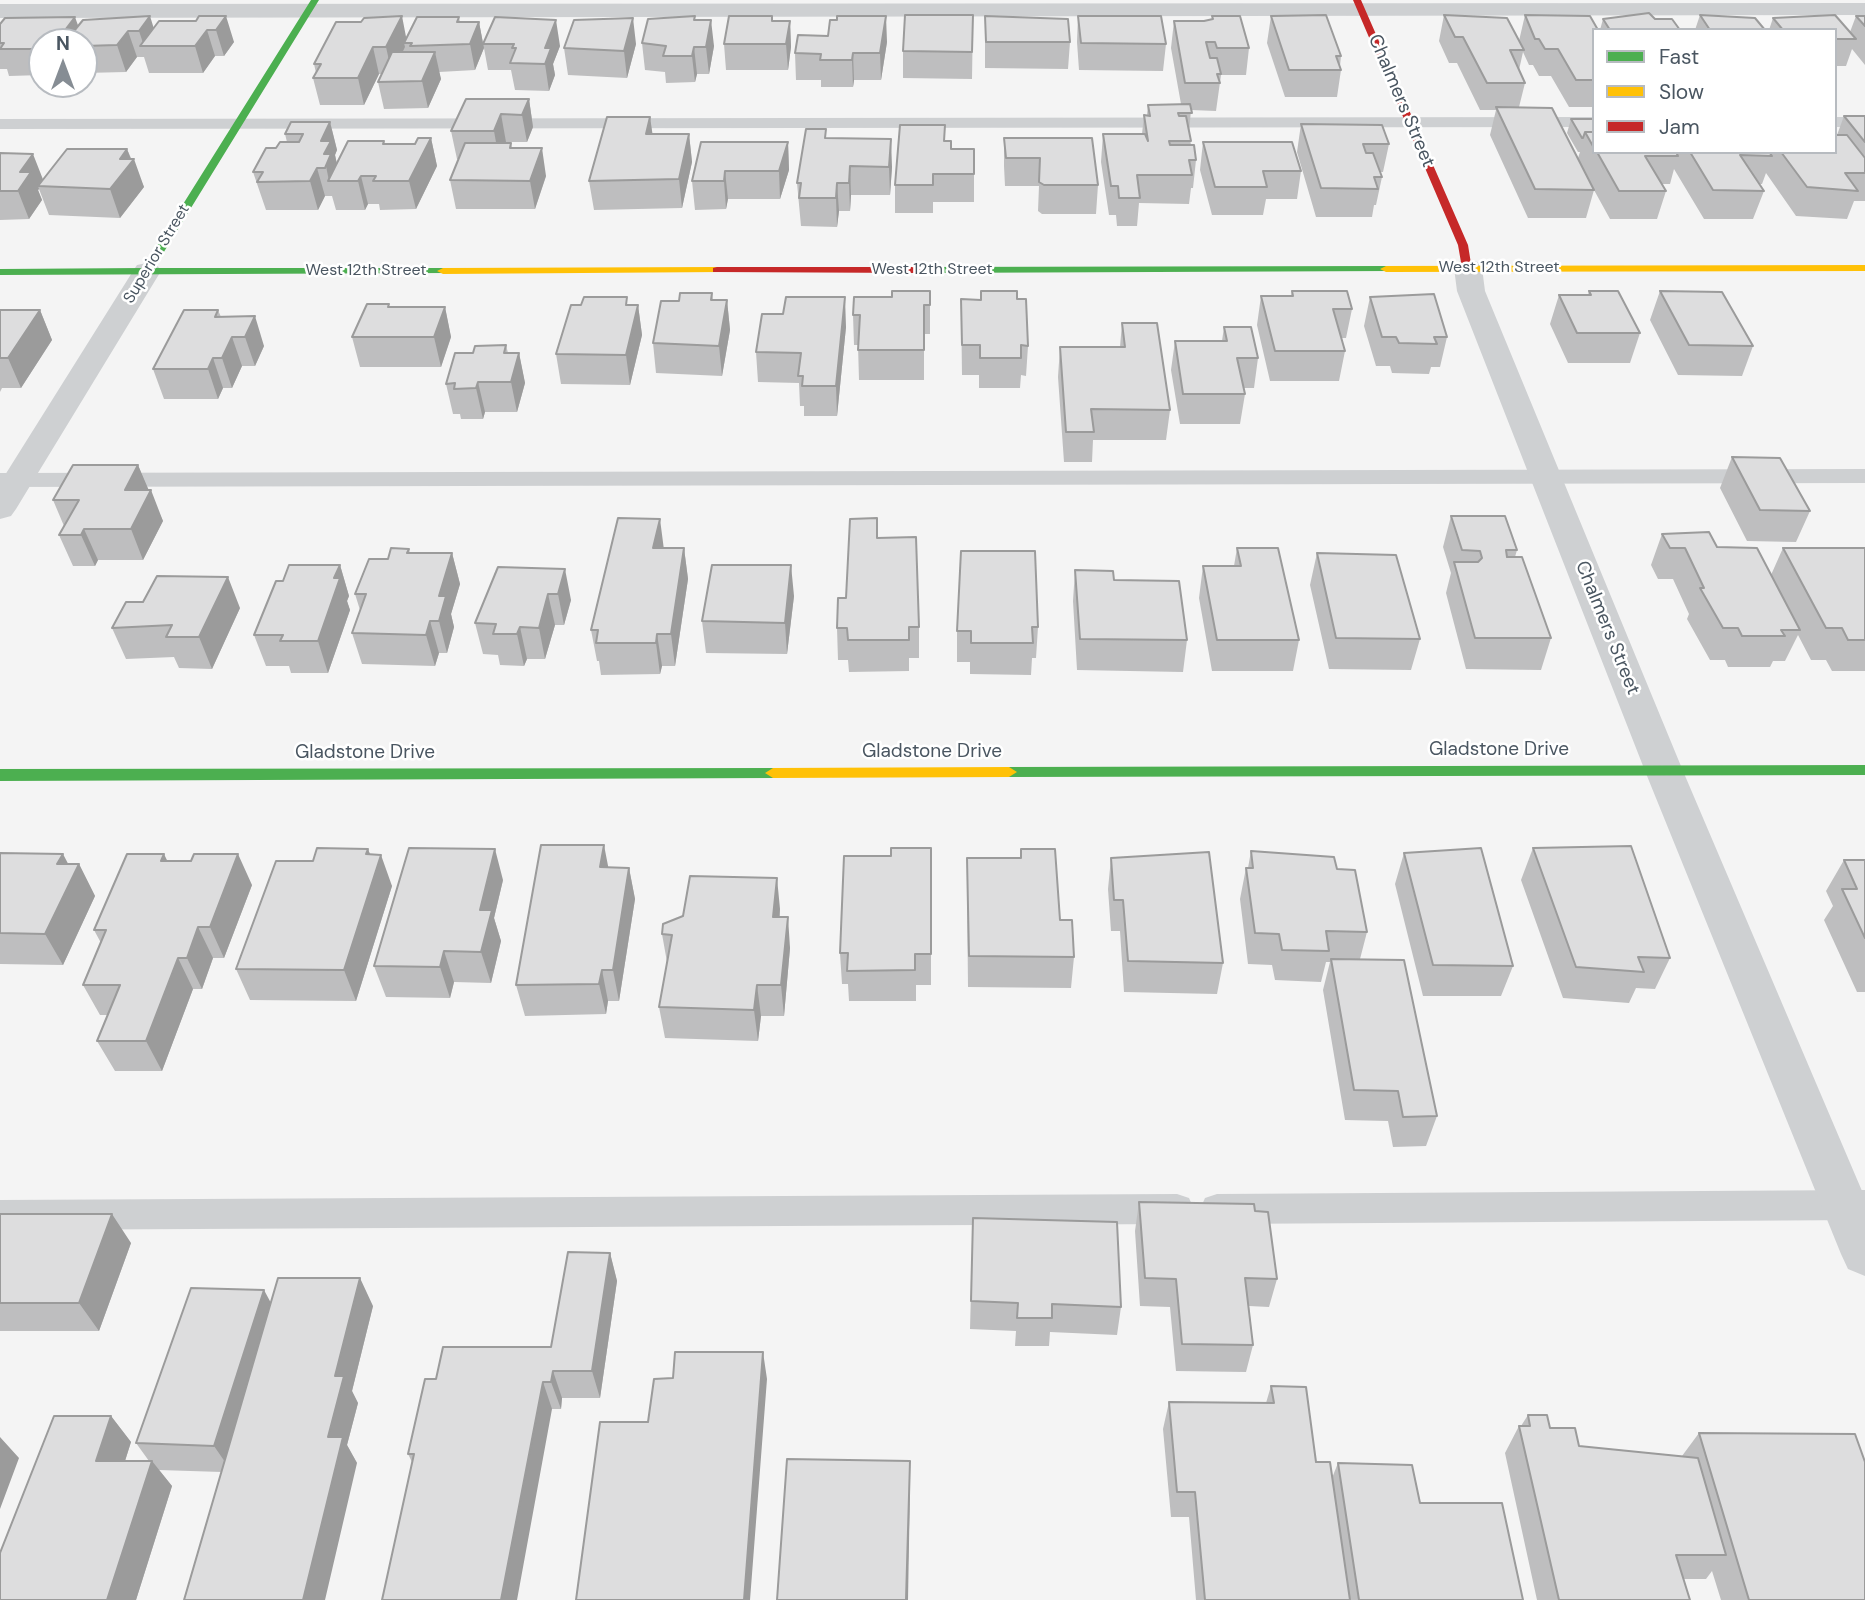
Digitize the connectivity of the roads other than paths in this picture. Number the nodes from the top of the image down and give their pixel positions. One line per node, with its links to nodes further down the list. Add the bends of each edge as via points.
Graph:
1 (1359, 5): 4 (street); 5 (street); 7 (street, Chalmers Street)
2 (312, 6): 3 (street); 6 (street); 11 (street, Superior Street)
3 (712, 6): 4 (street)
4 (1035, 6)
5 (1865, 9)
6 (0, 12)
7 (1411, 122): 8 (lane); 11 (lane); 13 (street, Chalmers Street)
8 (1592, 122)
9 (1837, 122): 10 (lane)
10 (1865, 122)
11 (238, 123): 12 (lane); 15 (street, Superior Street)
12 (0, 124)
13 (1468, 268): 14 (street, West 12th Street); 15 (street, West 12th Street); 17 (street, Chalmers Street, via 1471,291)
14 (1865, 268)
15 (147, 271): 16 (street, West 12th Street); 19 (street, Superior Street)
16 (0, 272)
17 (1546, 475): 18 (lane); 19 (lane); 22 (street, Chalmers Street)
18 (1865, 476)
19 (9, 480): 20 (street, Superior Street)
20 (0, 509)
21 (1865, 770): 22 (street, Gladstone Drive)
22 (1664, 771): 23 (street, Gladstone Drive); 24 (street, Chalmers Street)
23 (0, 775)
24 (1855, 1205): 25 (lane); 26 (street, Chalmers Street)
25 (0, 1215)
26 (1865, 1254)

